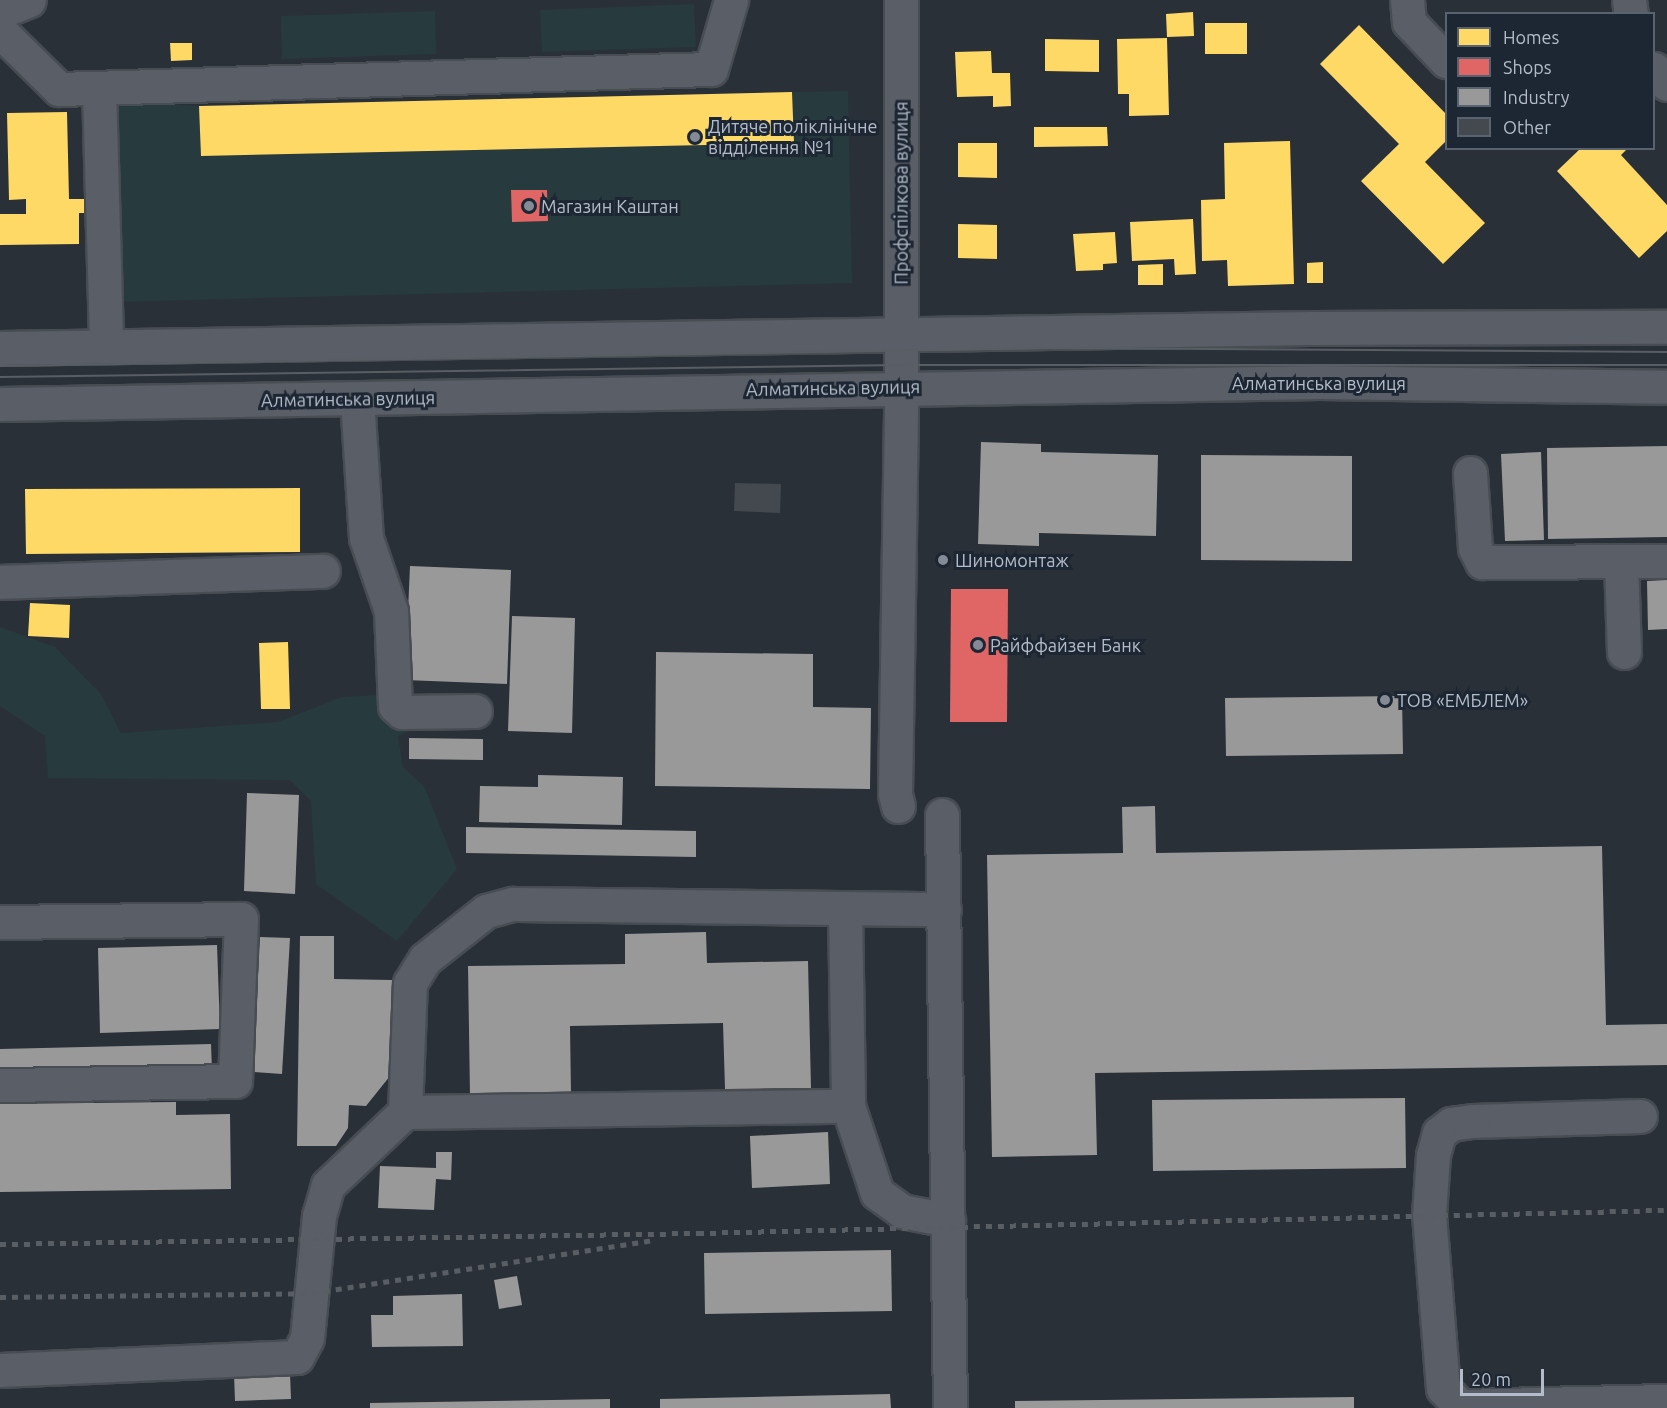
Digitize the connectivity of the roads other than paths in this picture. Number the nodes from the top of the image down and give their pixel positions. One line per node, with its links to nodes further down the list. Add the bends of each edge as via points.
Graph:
1 (29, 0): 5 (street)
2 (731, 0): 10 (street, via 711,69)
3 (901, 0): 12 (street, Профспілкова вулиця)
4 (1407, 0): 7 (street, via 1409,22)
5 (0, 12)
6 (0, 32): 10 (street, via 59,89)
7 (1445, 60)
8 (1655, 71): 9 (street)
9 (1667, 84)
10 (99, 88): 13 (street)
11 (1667, 327): 12 (street)
12 (901, 334): 13 (street); 15 (street, Профспілкова вулиця)
13 (106, 346): 14 (street)
14 (0, 348)
15 (900, 386): 16 (street, Алматинська вулиця, via 1319,381); 17 (street, Алматинська вулиця); 26 (street, Профспілкова вулиця, via 895,794)
16 (1667, 387)
17 (357, 399): 18 (street, Алматинська вулиця); 25 (street, via 366,538 392,611 394,706 402,712)
18 (0, 404)
19 (1470, 473): 21 (street, via 1475,548 1482,562)
20 (1667, 561): 21 (street)
21 (1621, 562): 24 (street)
22 (322, 571): 23 (street)
23 (0, 582)
24 (1624, 652)
25 (475, 711)
26 (898, 806)
27 (942, 815): 29 (street)
28 (845, 908): 29 (street); 32 (street); 33 (street, via 513,904 492,908 426,959 410,983)
29 (944, 909): 35 (street)
30 (0, 922): 31 (street, via 241,919 235,1081)
31 (0, 1085)
32 (848, 1106): 33 (street); 35 (street, via 877,1193 902,1212)
33 (405, 1112): 36 (street, via 327,1185 319,1216 307,1338 297,1357)
34 (1640, 1116): 37 (street, via 1472,1121 1451,1124 1439,1133 1433,1155 1429,1215 1443,1388 1460,1406)
35 (948, 1220): 38 (street)
36 (0, 1370)
37 (1667, 1401)
38 (950, 1408)

